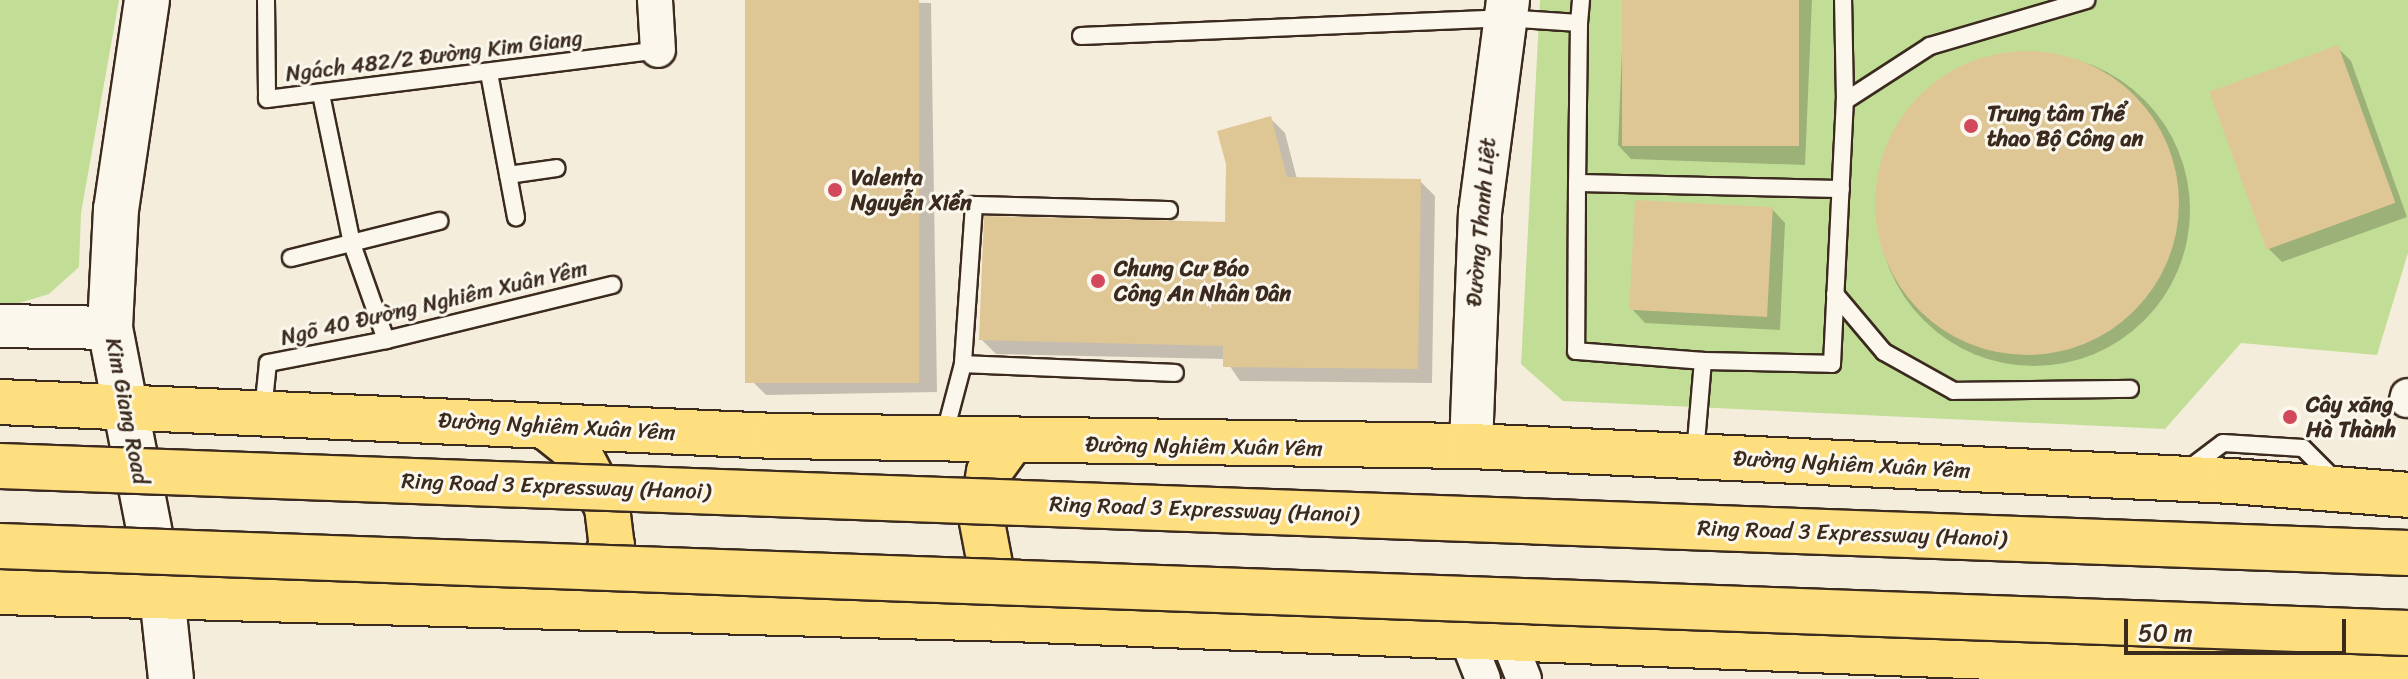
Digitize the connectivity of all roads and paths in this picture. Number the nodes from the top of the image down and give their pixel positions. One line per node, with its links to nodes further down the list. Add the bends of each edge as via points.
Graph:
1 (147, 0): 26 (main road, Kim Giang Road, via 116,209)
2 (266, 0): 12 (lane, Ngách 482/2 Đường Kim Giang, via 267,99)
3 (655, 0): 10 (street)
4 (1581, 0): 8 (lane)
5 (1843, 0): 13 (lane)
6 (2086, 0): 13 (lane, via 1930,46)
7 (1506, 9): 8 (lane); 9 (lane); 38 (street, Đường Thanh Liệt, via 1480,213)
8 (1579, 23): 16 (lane)
9 (1081, 36)
10 (658, 50): 11 (lane, Ngách 482/2 Đường Kim Giang)
11 (489, 73): 12 (lane, Ngách 482/2 Đường Kim Giang, via 398,79); 15 (lane)
12 (321, 94): 21 (lane)
13 (1845, 101): 17 (lane)
14 (557, 168): 15 (lane)
15 (508, 175): 19 (lane)
16 (1577, 183): 17 (lane); 28 (lane, via 1576,351)
17 (1841, 189): 24 (lane)
18 (1169, 210): 29 (lane, via 974,205)
19 (516, 217)
20 (439, 221): 21 (lane)
21 (352, 244): 22 (lane); 27 (lane)
22 (291, 258)
23 (612, 285): 27 (lane, Ngõ 40 Đường Nghiêm Xuân Yêm)
24 (1835, 294): 28 (lane, via 1832,364); 31 (lane, via 1884,352 1954,391)
25 (0, 326): 26 (street)
26 (110, 328): 33 (main road, Kim Giang Road)
27 (386, 340): 34 (lane, Ngõ 40 Đường Nghiêm Xuân Yêm, via 268,363)
28 (1703, 361): 39 (lane)
29 (963, 364): 30 (lane); 36 (lane)
30 (1175, 373)
31 (2130, 389)
32 (0, 402): 33 (main road, Đường Nghiêm Xuân Yêm)
33 (127, 408): 34 (main road, Đường Nghiêm Xuân Yêm); 45 (main road, Kim Giang Road)
34 (263, 412): 35 (main road, Đường Nghiêm Xuân Yêm)
35 (545, 426): 36 (main road, Đường Nghiêm Xuân Yêm); 46 (main road, via 579,453 601,491 611,524 612,545)
36 (943, 440): 37 (main road, Đường Nghiêm Xuân Yêm)
37 (1011, 442): 38 (main road, Đường Nghiêm Xuân Yêm); 47 (main road, via 989,472 981,517 992,575)
38 (1471, 446): 39 (main road, Đường Nghiêm Xuân Yêm)
39 (1695, 456): 41 (main road, Đường Nghiêm Xuân Yêm)
40 (0, 466): 43 (main road, Ring Road 3 Expressway (Hanoi), bridge)
41 (2408, 495)
42 (0, 546): 48 (main road, bridge)
43 (2408, 553)
44 (0, 592): 45 (main road)
45 (162, 595): 46 (main road); 51 (main road, Kim Giang Road)
46 (579, 610): 47 (main road)
47 (1012, 619): 49 (main road)
48 (2408, 633)
49 (1487, 637): 50 (main road); 52 (street); 53 (street)
50 (2408, 673)
51 (171, 679)
52 (1483, 679)
53 (1524, 679)

